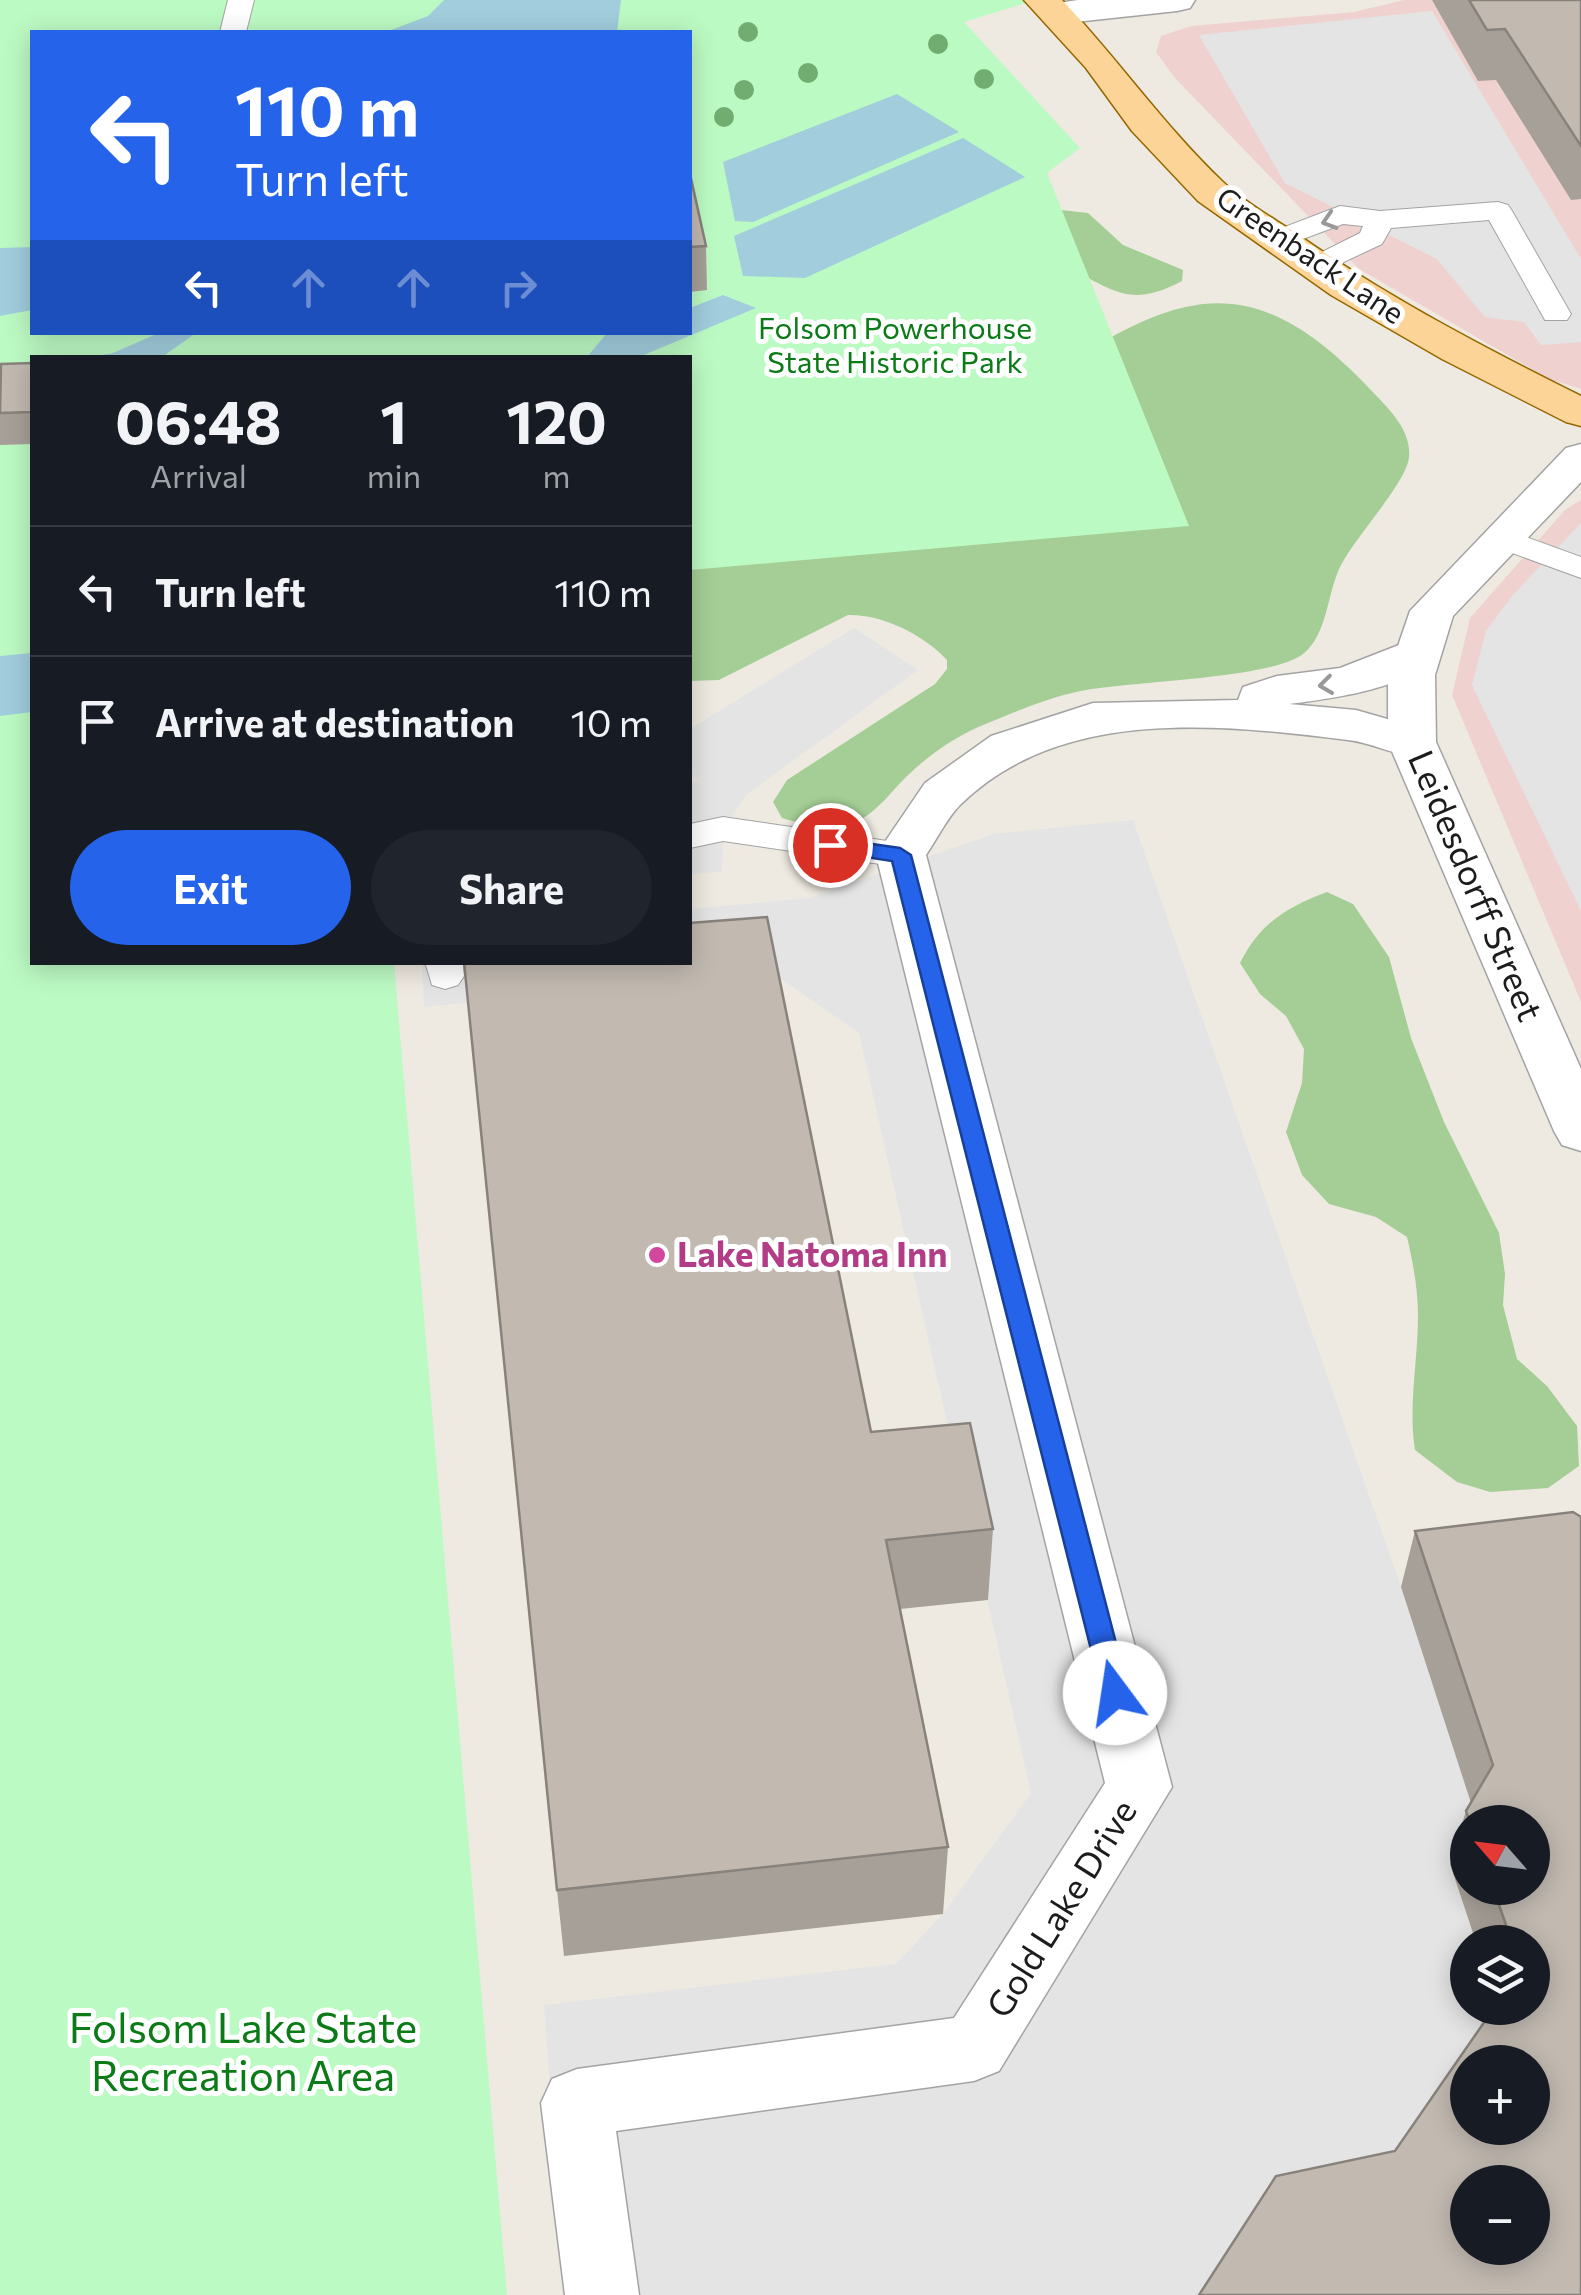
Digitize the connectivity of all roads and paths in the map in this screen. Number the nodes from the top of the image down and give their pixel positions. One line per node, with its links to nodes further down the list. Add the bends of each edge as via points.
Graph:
1 (242, 0): 4 (lane)
2 (1177, 0): 3 (street)
3 (1049, 6): 6 (main road, Greenback Lane, via 1212,193)
4 (233, 30)
5 (1380, 220): 6 (lane, one-way to 6, via 1340,215); 7 (lane, via 1372,238); 8 (lane, via 1498,211)
6 (1280, 238): 7 (main road, Greenback Lane)
7 (1316, 266): 9 (main road, Greenback Lane, via 1457,350)
8 (1556, 314)
9 (1581, 413)
10 (1581, 458): 11 (street, Leidesdorff Street)
11 (1501, 538): 12 (lane); 13 (street, Leidesdorff Street, via 1433,612)
12 (1581, 568)
13 (1417, 652): 14 (street, one-way to 14, via 1350,682 1276,691); 15 (street, Leidesdorff Street, via 1407,696)
14 (1220, 714): 15 (street, via 1356,725); 17 (street, via 1093,718 1008,747 942,794)
15 (1412, 742): 18 (street, Leidesdorff Street)
16 (692, 836): 17 (lane, via 723,829)
17 (900, 855): 19 (street, Gold Lake Drive, via 1139,1786 974,2048 577,2103)
18 (1581, 1131)
19 (602, 2295)

